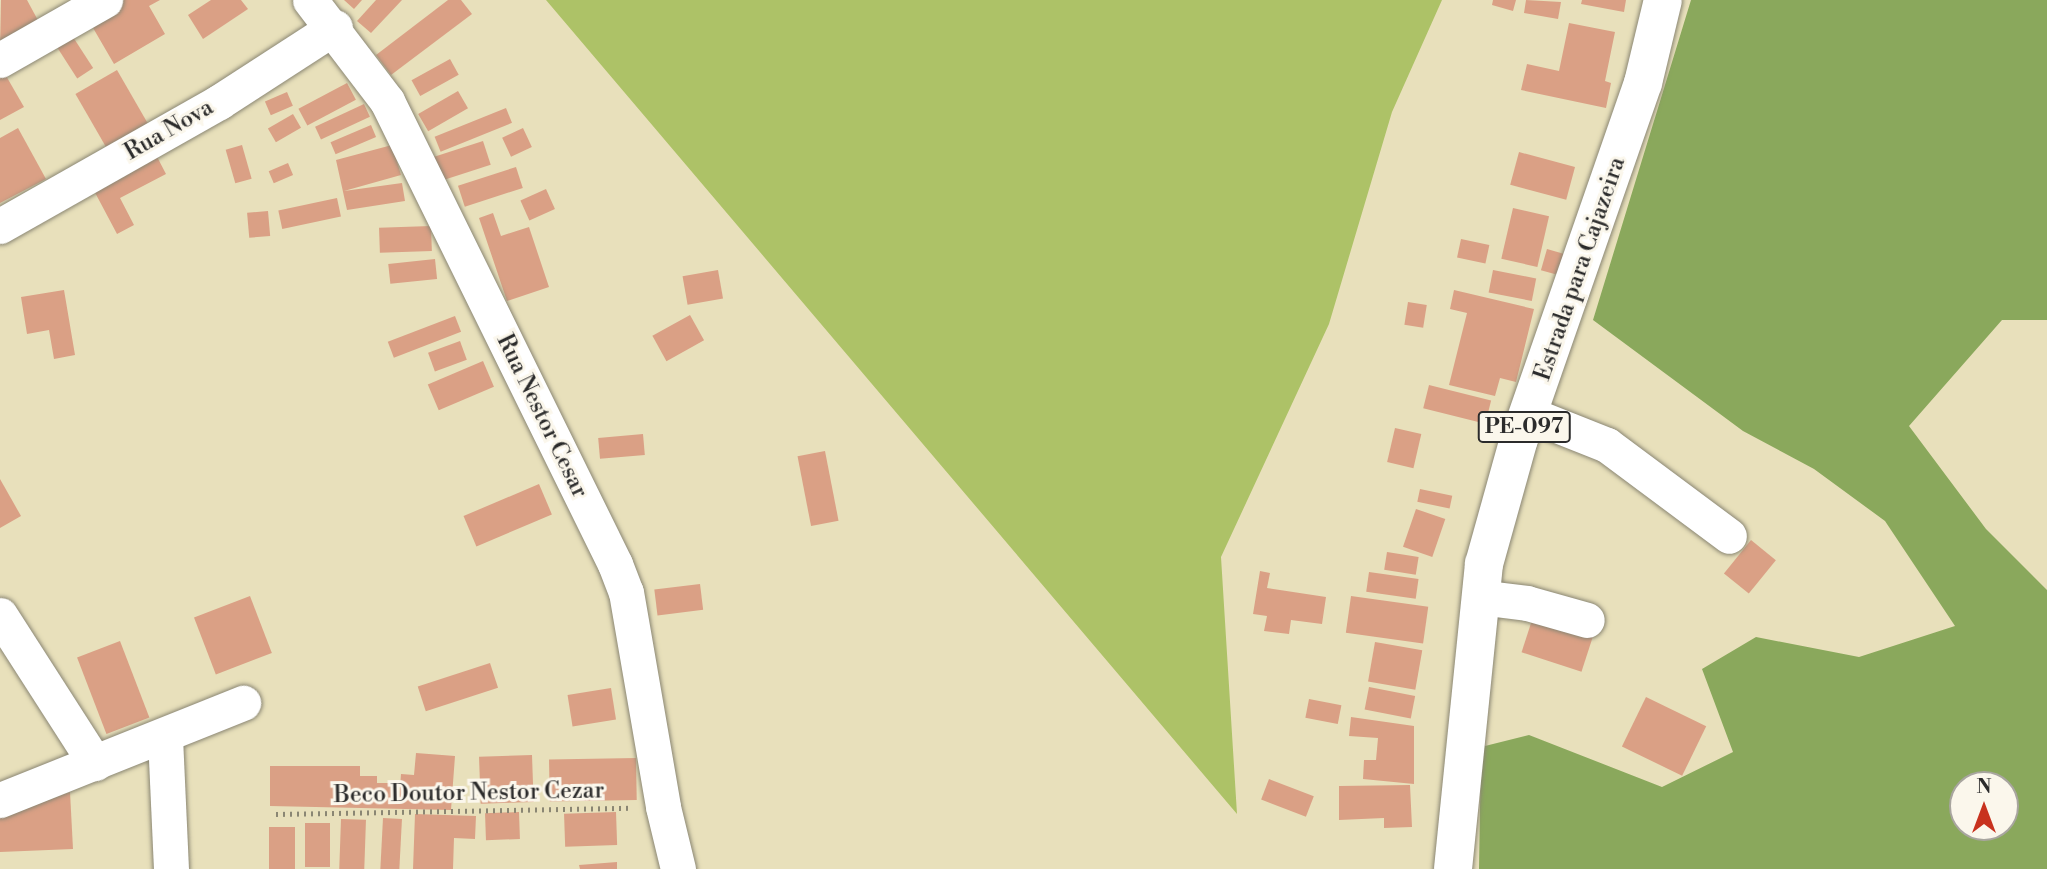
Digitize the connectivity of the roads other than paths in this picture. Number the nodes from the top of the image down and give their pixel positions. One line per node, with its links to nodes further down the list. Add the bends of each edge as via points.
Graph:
1 (105, 0): 5 (street)
2 (310, 0): 4 (street, Rua Nestor Cesar)
3 (1663, 0): 7 (main road, Estrada para Cajazeira / PE-097, via 1643,83)
4 (335, 27): 6 (street, Rua Nova, via 219,102); 17 (street, Rua Nestor Cesar, via 387,101 615,564 635,638)
5 (0, 60)
6 (0, 226)
7 (1529, 414): 8 (street, via 1607,445); 9 (main road, Estrada para Cajazeira / PE-097, via 1484,564)
8 (1729, 536)
9 (1479, 597): 11 (street, via 1527,603); 18 (main road, Estrada para Cajazeira / PE-097)
10 (0, 615): 14 (street)
11 (1587, 620)
12 (243, 703): 13 (street)
13 (165, 737): 14 (street); 16 (street)
14 (95, 763): 15 (street)
15 (0, 800)
16 (171, 869)
17 (678, 869)
18 (1453, 869)

